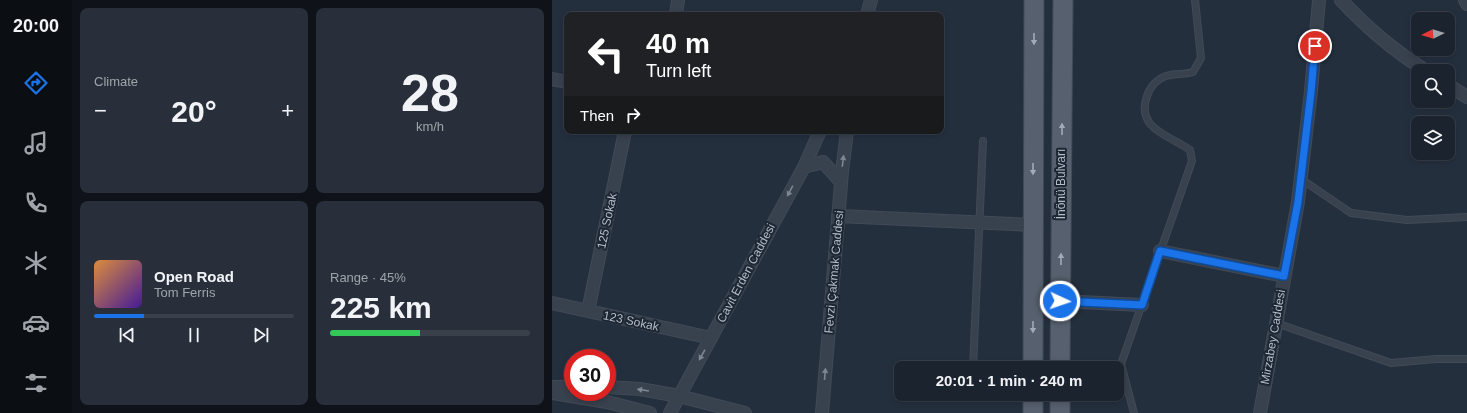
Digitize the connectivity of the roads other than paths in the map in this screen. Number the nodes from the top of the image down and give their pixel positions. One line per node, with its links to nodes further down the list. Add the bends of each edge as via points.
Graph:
1 (678, 0): 10 (street)
2 (871, 0): 11 (street)
3 (1034, 0): 27 (main road, one-way to 27)
4 (1063, 0): 30 (main road, İnönü Bulvarı, one-way to 4)
5 (1195, 0): 28 (lane, via 1201,58 1193,72 1164,76 1156,82 1149,90 1146,100 1145,110 1154,129 1190,150 1192,161)
6 (1319, 0): 22 (street, Mirzabey Caddesi)
7 (1342, 0): 12 (street, via 1355,15)
8 (1465, 0): 9 (street)
9 (1467, 4)
10 (676, 12)
11 (868, 12)
12 (1414, 64)
13 (552, 79): 14 (street)
14 (564, 81)
15 (1455, 89): 16 (street)
16 (1467, 97)
17 (624, 134): 33 (street, 125 Sokak)
18 (819, 134): 21 (street, Cavit Erden Caddesi)
19 (847, 134): 23 (street, Fevzi Çakmak Caddesi, one-way to 19)
20 (983, 141): 26 (lane)
21 (804, 167): 23 (street, via 823,162); 35 (street, Cavit Erden Caddesi, one-way to 35)
22 (1301, 179): 25 (lane, via 1351,213 1407,220); 29 (street, Mirzabey Caddesi)
23 (841, 182): 24 (street, Fevzi Çakmak Caddesi)
24 (838, 216): 26 (street); 50 (street, Fevzi Çakmak Caddesi, one-way to 24)
25 (1467, 217)
26 (979, 222): 27 (street); 37 (lane)
27 (1033, 225): 38 (main road, one-way to 38)
28 (1160, 251): 29 (street); 32 (lane)
29 (1284, 276): 34 (street, Mirzabey Caddesi)
30 (1060, 301): 32 (street); 39 (main road, İnönü Bulvarı)
31 (552, 303): 33 (street, 123 Sokak)
32 (1142, 305): 53 (lane, via 1121,364)
33 (588, 311): 35 (street, 123 Sokak)
34 (1276, 323): 36 (lane, via 1391,362); 54 (street, Mirzabey Caddesi)
35 (711, 338): 44 (street, Cavit Erden Caddesi, one-way to 44)
36 (1467, 359)
37 (973, 361)
38 (1033, 361)
39 (1060, 361)
40 (552, 387): 41 (street)
41 (564, 387)
42 (616, 388): 44 (street, one-way to 42)
43 (552, 393): 47 (street, via 607,402)
44 (679, 396): 48 (street, Cavit Erden Caddesi); 49 (street)
45 (1033, 401): 51 (main road)
46 (1060, 401): 52 (main road)
47 (650, 413)
48 (670, 413)
49 (745, 413)
50 (822, 413)
51 (1033, 413)
52 (1060, 413)
53 (1134, 413)
54 (1260, 413)

